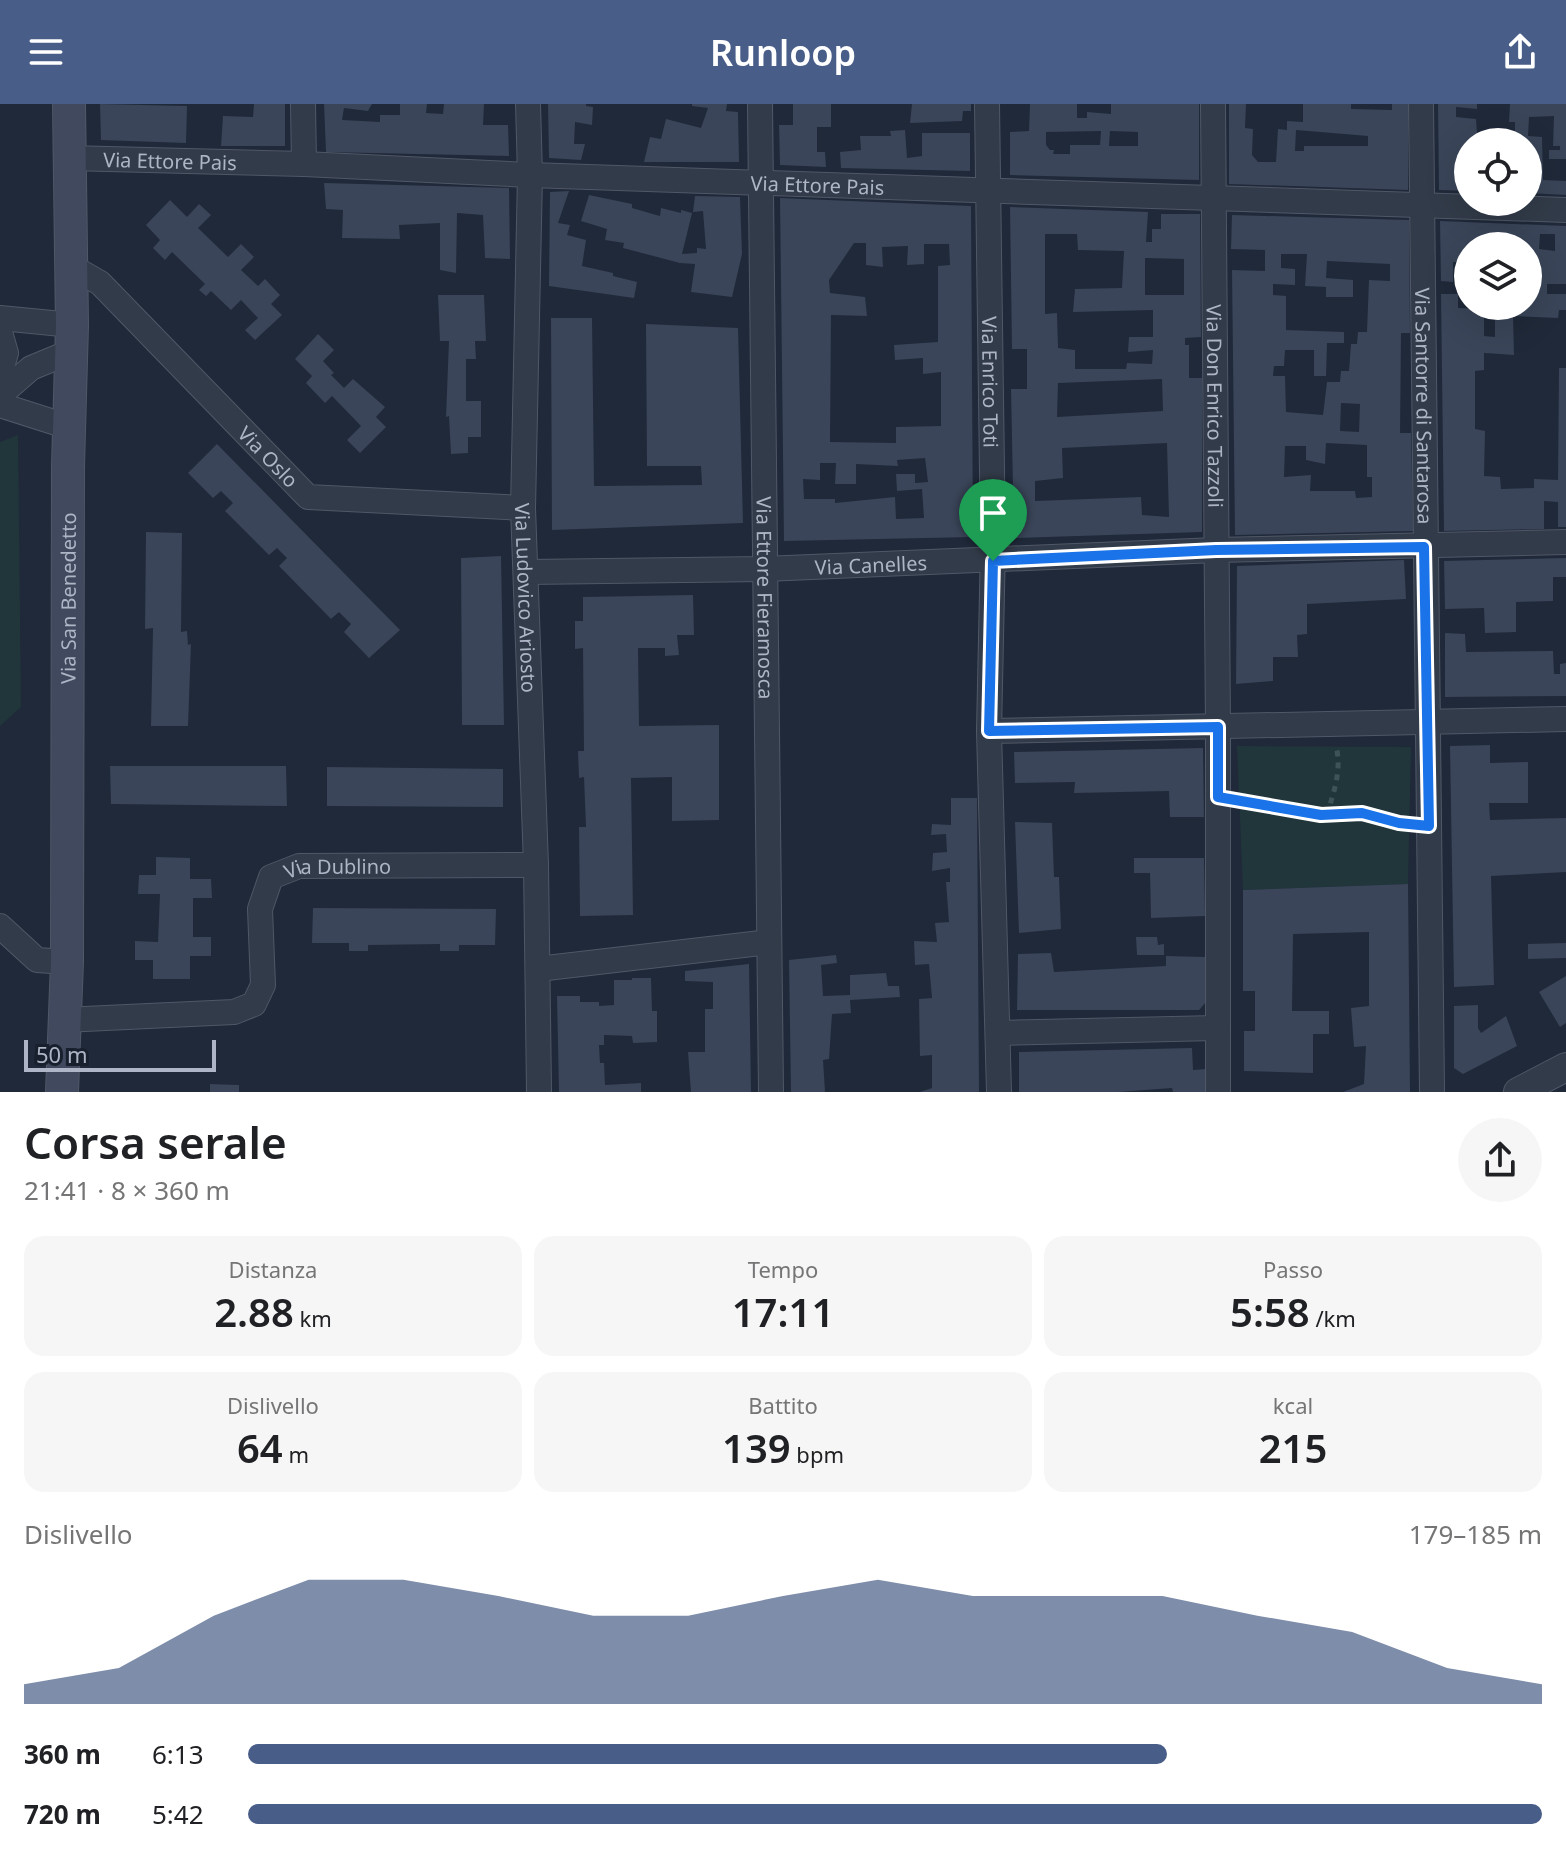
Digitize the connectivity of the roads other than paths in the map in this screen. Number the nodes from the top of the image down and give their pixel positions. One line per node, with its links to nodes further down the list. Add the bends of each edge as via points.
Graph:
1 (69, 104): 8 (main road, Via San Benedetto)
2 (303, 104): 9 (street)
3 (528, 104): 10 (street, Via Ludovico Ariosto)
4 (760, 104): 11 (street, Via Ettore Fieramosca)
5 (987, 104): 12 (street, Via Enrico Toti)
6 (1213, 104): 13 (street, Via Don Enrico Tazzoli)
7 (1421, 104): 14 (street, Via Santorre di Santarosa)
8 (68, 158): 9 (street, Via Ettore Pais); 16 (main road, Via San Benedetto)
9 (304, 164): 10 (street, Via Ettore Pais)
10 (530, 175): 11 (street, Via Ettore Pais); 24 (street, Via Ludovico Ariosto)
11 (759, 182): 12 (street, Via Ettore Pais); 29 (street, Via Ettore Fieramosca)
12 (989, 190): 13 (street, Via Ettore Pais); 28 (street, Via Enrico Toti)
13 (1214, 198): 14 (street, Via Ettore Pais); 27 (street, Via Don Enrico Tazzoli)
14 (1423, 206): 15 (street, Via Ettore Pais); 26 (street, Via Santorre di Santarosa)
15 (1566, 210)
16 (72, 267): 19 (main road, Via San Benedetto); 24 (street, Via Oslo, via 100,283 308,497)
17 (0, 318): 19 (street)
18 (0, 332): 20 (street, via 6,353)
19 (71, 339): 21 (street); 23 (main road, Via San Benedetto)
20 (0, 374)
21 (0, 395)
22 (0, 405): 23 (street)
23 (69, 427): 38 (main road, Via San Benedetto)
24 (523, 508): 30 (street, Via Ludovico Ariosto)
25 (1566, 542): 26 (street, Via Canelles)
26 (1424, 547): 27 (street, Via Canelles); 32 (street, Via Santorre di Santarosa)
27 (1216, 550): 28 (street, Via Canelles); 33 (street, Via Don Enrico Tazzoli)
28 (993, 561): 29 (street, Via Canelles); 34 (street, Via Enrico Toti)
29 (764, 569): 30 (street, Via Canelles); 37 (street, Via Ettore Fieramosca)
30 (527, 572): 35 (street, Via Ludovico Ariosto)
31 (1566, 719): 32 (street)
32 (1427, 721): 33 (street); 49 (street, Via Santorre di Santarosa)
33 (1218, 727): 34 (street); 41 (street, Via Don Enrico Tazzoli)
34 (989, 731): 42 (street, Via Enrico Toti)
35 (536, 865): 39 (street, Via Ludovico Ariosto); 40 (street, Via Dublino, via 299,866 271,877 260,909 263,985 254,1004 234,1012)
36 (0, 926): 38 (street, via 37,960)
37 (769, 942): 39 (street); 46 (street, Via Ettore Fieramosca)
38 (67, 962): 40 (main road, Via San Benedetto)
39 (538, 969): 45 (street, Via Ludovico Ariosto)
40 (63, 1020): 44 (main road, Via San Benedetto)
41 (1216, 1028): 42 (street); 48 (street, Via Don Enrico Tazzoli)
42 (998, 1033): 47 (street, Via Enrico Toti)
43 (1566, 1067): 50 (street)
44 (62, 1092)
45 (539, 1092)
46 (771, 1092)
47 (999, 1092)
48 (1218, 1092)
49 (1432, 1092)
50 (1518, 1092)

